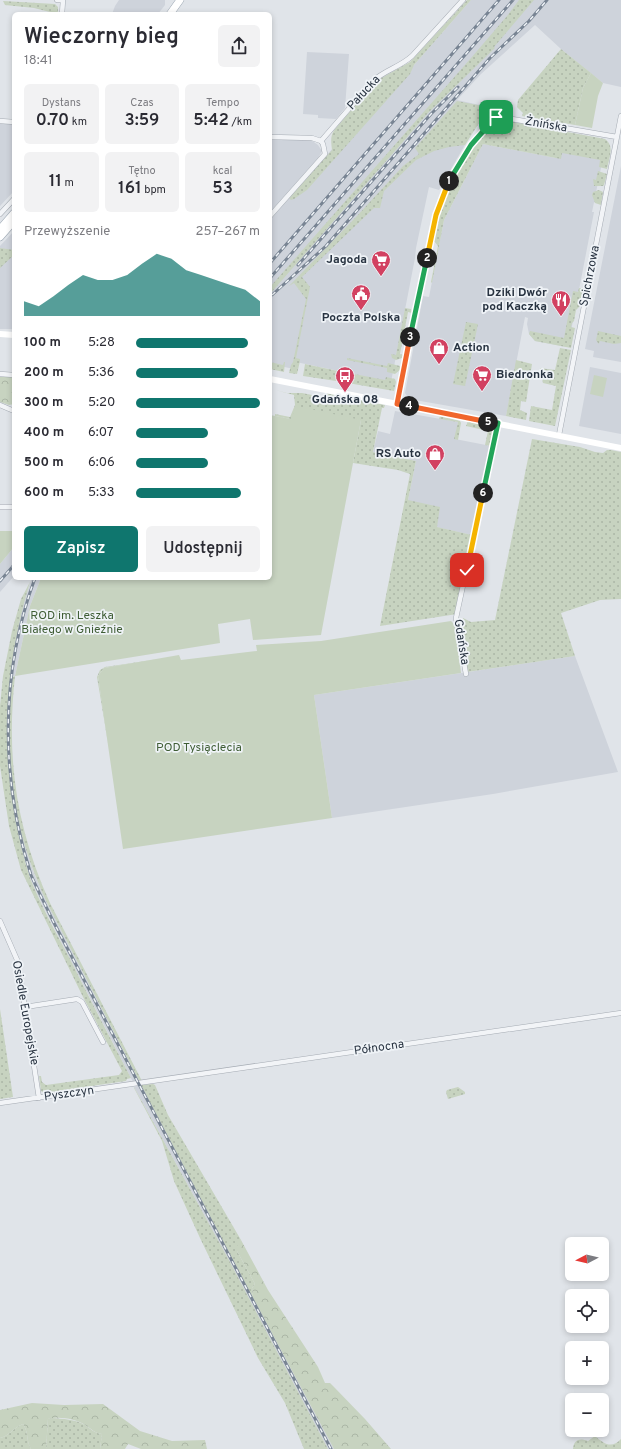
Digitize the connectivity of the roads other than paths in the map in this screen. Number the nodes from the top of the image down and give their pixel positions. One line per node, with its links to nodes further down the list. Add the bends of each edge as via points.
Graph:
1 (57, 0): 2 (street)
2 (63, 0): 5 (street)
3 (180, 0): 6 (main road)
4 (463, 0): 12 (street, Pałucka, via 405,63 380,74)
5 (62, 12)
6 (171, 12)
7 (621, 116): 10 (street, Spichrzowa)
8 (0, 121): 9 (street)
9 (12, 122)
10 (617, 137): 25 (street, Żnińska, via 500,116 482,131 447,185 436,215); 29 (street, Spichrzowa)
11 (272, 138): 12 (street, via 312,138)
12 (321, 141): 15 (street, via 325,154)
13 (12, 201): 14 (street)
14 (0, 214)
15 (272, 214)
16 (12, 215): 18 (main road)
17 (12, 223): 19 (main road)
18 (0, 229)
19 (0, 237)
20 (0, 334): 21 (street)
21 (12, 335)
22 (0, 374): 23 (street)
23 (12, 375)
24 (272, 378): 25 (street)
25 (397, 404): 28 (street)
26 (0, 406): 27 (street)
27 (12, 410)
28 (498, 423): 29 (street); 33 (street, Gdańska, via 456,618)
29 (559, 435): 30 (street)
30 (621, 448)
31 (0, 507): 32 (street)
32 (12, 507)
33 (466, 674)
34 (0, 921): 35 (street, Osiedle Europejskie)
35 (2, 930): 36 (street, Osiedle Europejskie, via 18,962)
36 (25, 1007): 38 (street, via 77,999 82,1002); 40 (street, Osiedle Europejskie)
37 (621, 1013): 39 (street, Północna)
38 (104, 1042)
39 (138, 1084): 40 (street, Pyszczyn)
40 (39, 1098): 41 (street, Pyszczyn)
41 (0, 1104)

